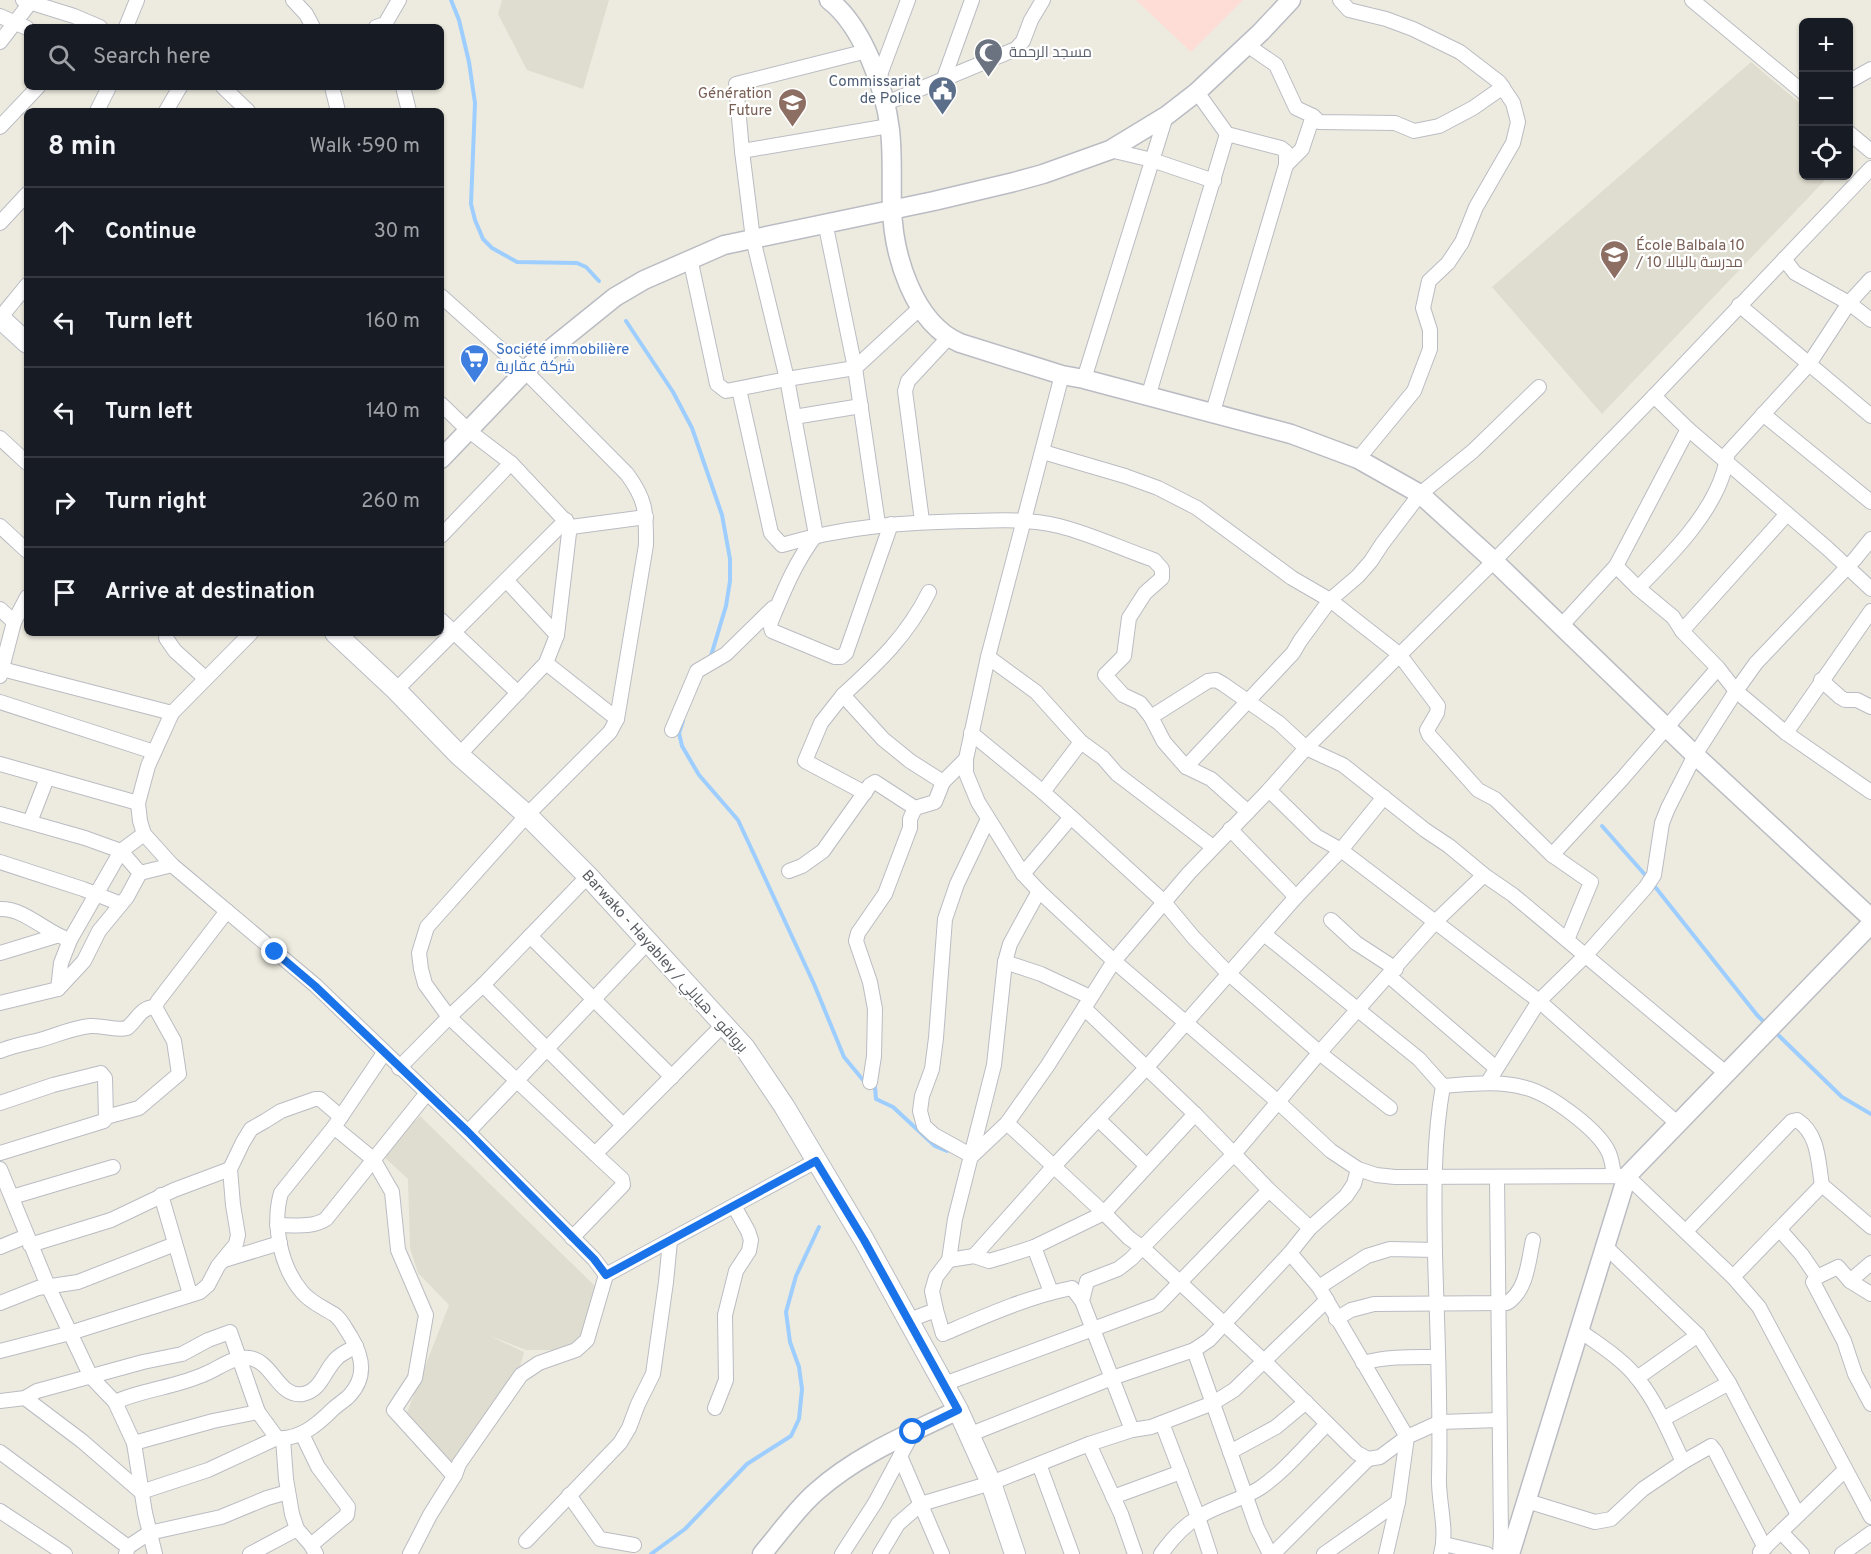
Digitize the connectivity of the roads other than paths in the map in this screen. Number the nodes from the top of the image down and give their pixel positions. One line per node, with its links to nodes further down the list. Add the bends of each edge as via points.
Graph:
1 (58, 0): 14 (street)
2 (137, 0): 16 (street)
3 (293, 0): 17 (street)
4 (399, 0): 18 (street)
5 (908, 0): 35 (street, via 881,72)
6 (972, 0): 24 (street)
7 (1043, 0): 24 (street, via 1016,49)
8 (1291, 0): 21 (street)
9 (1340, 0): 26 (street, via 1349,10 1404,26 1460,52)
10 (1692, 0): 33 (street)
11 (27, 1): 14 (street); 19 (street)
12 (839, 4): 22 (street)
13 (0, 16): 19 (street)
14 (74, 16): 15 (street)
15 (93, 24)
16 (127, 24)
17 (311, 24)
18 (384, 24)
19 (21, 26): 20 (street)
20 (0, 42)
21 (1247, 45): 34 (street); 42 (street, via 1276,65 1296,108)
22 (867, 51): 35 (street); 48 (street, via 736,84)
23 (1871, 69): 25 (street)
24 (944, 78): 35 (street)
25 (1853, 79)
26 (1503, 87): 42 (street, via 1439,126 1414,131 1395,123 1319,122); 92 (street, via 1518,122 1513,143 1476,207 1462,243 1429,280 1423,308 1430,330 1430,349 1414,390)
27 (35, 90): 44 (street)
28 (108, 90): 36 (street)
29 (178, 90): 37 (street)
30 (226, 90): 38 (street)
31 (333, 90): 39 (street)
32 (404, 90): 40 (street)
33 (1799, 90)
34 (1197, 92): 41 (street); 45 (street)
35 (882, 95): 43 (street)
36 (98, 108)
37 (168, 108)
38 (245, 108)
39 (337, 108)
40 (408, 108)
41 (1166, 116): 47 (street); 50 (street)
42 (1312, 116): 51 (street, via 1302,149)
43 (889, 126): 48 (street); 55 (street)
44 (0, 127)
45 (1227, 134): 51 (street, via 1281,148 1286,152); 53 (street)
46 (1853, 136): 49 (street)
47 (1110, 150): 50 (street); 55 (street, via 1043,174)
48 (742, 151): 58 (street)
49 (1871, 151)
50 (1152, 160): 53 (street); 76 (street)
51 (1286, 165): 84 (street)
52 (1871, 168): 60 (street)
53 (1214, 181): 80 (street)
54 (24, 197): 57 (street)
55 (892, 209): 56 (street); 66 (street, via 897,250)
56 (825, 222): 58 (street); 72 (street)
57 (0, 223)
58 (753, 238): 59 (street); 75 (street)
59 (690, 258): 73 (street, via 615,297); 78 (street, via 717,384 726,391)
60 (1784, 259): 64 (street, via 1795,273); 65 (street)
61 (1871, 279): 64 (street)
62 (24, 289): 67 (street)
63 (444, 299): 73 (street)
64 (1849, 303): 68 (street); 71 (street)
65 (1739, 305): 71 (street); 79 (street)
66 (920, 308): 69 (street); 72 (street)
67 (0, 318): 70 (main road)
68 (1871, 320)
69 (948, 338): 74 (street); 101 (street, via 908,381 905,391)
70 (24, 340)
71 (1809, 364): 83 (street); 85 (street)
72 (855, 368): 75 (street); 81 (street)
73 (525, 371): 88 (street); 99 (street, via 627,474 641,493)
74 (1062, 375): 76 (street); 90 (street)
75 (787, 379): 78 (street); 86 (street)
76 (1084, 379): 80 (street)
77 (1539, 387): 96 (street, via 1473,451)
78 (739, 388): 106 (street, via 771,533 782,545)
79 (1654, 396): 87 (street); 109 (street)
80 (1148, 397): 84 (street)
81 (861, 406): 86 (street); 103 (street)
82 (444, 407): 88 (street)
83 (1763, 414): 94 (street, via 1728,453); 97 (street)
84 (1212, 415): 92 (street, via 1291,434)
85 (1871, 416)
86 (794, 417): 106 (street)
87 (1688, 429): 94 (street); 110 (street)
88 (469, 431): 91 (street); 95 (street)
89 (0, 438): 93 (street)
90 (1042, 452): 100 (street); 116 (street, via 1125,476 1197,508 1292,578)
91 (444, 456)
92 (1358, 459): 96 (street)
93 (24, 460)
94 (1726, 462): 98 (street); 113 (street, via 1699,520)
95 (511, 463): 102 (street); 105 (street)
96 (1420, 494): 109 (street); 116 (street, via 1371,561)
97 (1871, 502)
98 (1787, 514): 111 (street); 124 (street)
99 (646, 517): 102 (street); 146 (street, via 646,545)
100 (1025, 520): 101 (street); 131 (street); 145 (street, via 1060,526 1154,560 1162,569 1162,578 1145,593 1129,618 1124,656 1105,675)
101 (922, 521): 103 (street)
102 (569, 524): 112 (street); 126 (street)
103 (884, 524): 106 (street); 117 (street, via 842,657 772,631 770,624)
104 (0, 526): 108 (street)
105 (444, 533)
106 (816, 535): 117 (street, via 802,554)
107 (1871, 539): 111 (street)
108 (24, 548)
109 (1494, 561): 123 (street); 130 (street)
110 (1616, 566): 113 (street); 123 (street)
111 (1848, 567): 114 (street); 138 (street, via 1756,663)
112 (506, 580): 125 (street); 126 (street)
113 (1638, 588): 124 (street, via 1673,617)
114 (1871, 589)
115 (929, 592): 140 (street, via 888,653)
116 (1330, 600): 130 (street); 141 (street, via 1293,653)
117 (779, 603): 148 (street, via 726,654 697,671)
118 (24, 607): 121 (street)
119 (0, 609): 121 (street)
120 (1871, 611): 136 (street)
121 (15, 622): 134 (street)
122 (444, 623): 125 (street)
123 (1562, 625): 147 (street)
124 (1682, 631): 133 (street)
125 (454, 634): 137 (street); 139 (street)
126 (557, 635): 132 (street)
127 (248, 636): 135 (street)
128 (338, 636): 137 (main road, Barwako - Hayabley / برواقو - هيابلي)
129 (166, 638): 135 (street)
130 (1399, 654): 152 (street); 179 (street, via 1438,706 1427,730 1429,735 1478,790 1495,799)
131 (988, 657): 149 (street); 151 (street, via 1036,692)
132 (546, 663): 139 (street); 146 (street)
133 (1718, 668): 138 (street); 147 (street)
134 (1, 673): 144 (street)
135 (205, 678): 144 (street)
136 (1821, 680): 143 (street, via 1845,700 1862,701); 150 (street)
137 (396, 690): 154 (main road, Barwako - Hayabley / برواقو - هيابلي)
138 (1736, 691): 150 (street); 155 (street)
139 (518, 693): 154 (street)
140 (843, 695): 160 (street, via 883,739); 164 (street, via 821,723 805,761)
141 (1250, 701): 145 (street, via 1216,680 1208,681); 152 (street); 158 (street)
142 (0, 702): 153 (street)
143 (1871, 707)
144 (172, 713): 153 (street)
145 (1151, 717): 158 (street, via 1164,742)
146 (617, 719): 170 (street, via 610,732)
147 (1666, 726): 155 (street); 179 (street)
148 (672, 730)
149 (971, 733): 156 (street); 162 (street)
150 (1786, 733): 163 (street)
151 (1081, 742): 162 (street); 176 (street, via 1155,805)
152 (1306, 748): 161 (street); 165 (street, via 1342,765)
153 (154, 752): 166 (street)
154 (459, 754): 170 (main road, Barwako - Hayabley / برواقو - هيابلي)
155 (1695, 755): 194 (street); 204 (street, via 1662,823 1654,875)
156 (966, 759): 160 (street); 172 (street, via 970,786)
157 (0, 764): 159 (street)
158 (1186, 767): 168 (street, via 1211,779)
159 (48, 778): 166 (street); 173 (street)
160 (943, 782): 167 (street, via 934,802)
161 (1269, 790): 168 (street); 177 (street, via 1316,836)
162 (1043, 792): 171 (street)
163 (1871, 792)
164 (865, 793): 167 (street, via 875,782); 182 (street, via 823,851)
165 (1384, 797): 177 (street); 185 (street)
166 (138, 802): 175 (street)
167 (915, 808): 230 (street, via 885,894 856,942 875,1009)
168 (1248, 812): 174 (street)
169 (0, 814): 173 (street)
170 (527, 815): 186 (main road, Barwako - Hayabley / برواقو - هيابلي); 217 (street, via 427,927 419,953 421,969 425,984)
171 (1071, 818): 184 (street); 190 (street)
172 (988, 819): 184 (street); 248 (street, via 945,918 932,1070 920,1111 924,1126 934,1135)
173 (30, 822): 178 (street)
174 (1230, 829): 176 (street); 189 (street)
175 (144, 834): 178 (street); 181 (street)
176 (1213, 847): 190 (street)
177 (1341, 850): 189 (street); 196 (street)
178 (121, 852): 183 (street); 188 (street)
179 (1552, 855): 201 (street, via 1591,882)
180 (0, 862): 188 (street)
181 (172, 865): 183 (street); 193 (street)
182 (789, 871)
183 (140, 873): 191 (street)
184 (1023, 874): 187 (street)
185 (1484, 875): 196 (street); 201 (street)
186 (588, 876): 199 (street); 202 (main road, Barwako - Hayabley / برواقو - هيابلي)
187 (1039, 891): 205 (street); 206 (street, via 1010,944)
188 (98, 894): 191 (street); 200 (street)
189 (1296, 897): 198 (street)
190 (1164, 902): 205 (street); 207 (street)
191 (121, 904): 210 (street, via 99,931 84,961)
192 (0, 909): 200 (street, via 23,915)
193 (227, 911): 215 (street); 223 (street, via 315,986)
194 (1871, 918)
195 (1331, 920): 208 (street)
196 (1436, 921): 208 (street); 212 (street)
197 (1871, 924): 227 (street)
198 (1264, 934): 207 (street); 216 (street)
199 (530, 936): 209 (street); 211 (street)
200 (63, 938): 203 (street); 210 (street)
201 (1567, 940): 204 (street)
202 (648, 942): 211 (street); 219 (main road, Barwako - Hayabley / برواقو - هيابلي)
203 (0, 953)
204 (1585, 956): 212 (street); 227 (street)
205 (1114, 961): 214 (street); 218 (street)
206 (1005, 962): 214 (street, via 1041,974); 248 (street, via 994,1065)
207 (1228, 973): 218 (street); 222 (street)
208 (1392, 973): 216 (street); 226 (street)
209 (483, 985): 217 (street); 220 (street)
210 (58, 989): 213 (street)
211 (593, 1000): 220 (street); 228 (street)
212 (1539, 1002): 226 (street); 242 (street)
213 (0, 1003)
214 (1087, 1003): 224 (street); 241 (street)
215 (155, 1007): 221 (street, via 143,1010 128,1028 78,1028); 238 (street, via 174,1041 179,1074 139,1108)
216 (1358, 1010): 222 (street); 232 (street, via 1419,1059)
217 (449, 1017): 225 (street); 229 (street)
218 (1187, 1022): 224 (street); 234 (street)
219 (724, 1024): 228 (street); 250 (main road, Barwako - Hayabley / برواقو - هيابلي, via 767,1080)
220 (546, 1049): 229 (street); 243 (street)
221 (0, 1051)
222 (1320, 1052): 234 (street); 236 (street)
223 (384, 1053): 225 (street); 240 (street)
224 (1147, 1067): 237 (street); 239 (street)
225 (399, 1068): 233 (street)
226 (1496, 1068): 231 (street)
227 (1727, 1074): 242 (street)
228 (672, 1077): 243 (street)
229 (517, 1081): 244 (street); 246 (street)
230 (870, 1082)
231 (1488, 1082): 232 (street); 257 (street, via 1527,1088 1567,1110 1609,1152)
232 (1443, 1086): 258 (street)
233 (427, 1094): 244 (street); 249 (street)
234 (1278, 1101): 247 (street); 256 (street, via 1330,1151)
235 (0, 1102): 238 (street, via 101,1073 105,1078)
236 (1390, 1108)
237 (1196, 1114): 247 (street); 252 (street)
238 (106, 1117): 245 (street, via 104,1121)
239 (1098, 1119): 251 (street); 252 (street)
240 (338, 1122): 249 (street); 255 (street, via 320,1099 281,1112 251,1129); 266 (street, via 280,1192)
241 (1007, 1123): 248 (street); 251 (street)
242 (1677, 1124): 257 (street)
243 (623, 1125): 246 (street)
244 (468, 1132): 271 (street)
245 (0, 1153)
246 (595, 1154): 271 (street, via 622,1179 623,1185)
247 (1234, 1154): 261 (street); 280 (street)
248 (972, 1156): 285 (street)
249 (373, 1159): 266 (street, via 319,1224); 352 (street, via 392,1192 398,1251 426,1315 415,1378 394,1410)
250 (816, 1161): 264 (street); 304 (main road, Barwako - Hayabley / برواقو - هيابلي)
251 (1054, 1166): 265 (street); 283 (street)
252 (1147, 1166): 265 (street)
253 (113, 1167): 262 (street)
254 (0, 1169): 262 (street)
255 (230, 1169): 263 (street); 284 (street, via 238,1235)
256 (1358, 1169): 258 (street, via 1376,1175); 268 (street, via 1346,1196)
257 (1621, 1176): 259 (street); 270 (street); 277 (street)
258 (1434, 1177): 259 (street); 281 (street)
259 (1497, 1178): 300 (street)
260 (1822, 1185): 267 (street); 269 (street); 270 (street, via 1814,1141 1803,1123 1792,1121)
261 (1269, 1190): 268 (street); 291 (street)
262 (6, 1191): 272 (street)
263 (161, 1195): 272 (street, via 111,1220); 276 (street)
264 (734, 1206): 274 (street); 328 (street, via 751,1240 736,1271 725,1315 726,1380)
265 (1104, 1213): 279 (street); 280 (street)
266 (277, 1225): 275 (street)
267 (1871, 1227)
268 (1310, 1228): 282 (street)
269 (1779, 1230): 288 (street); 289 (street)
270 (1686, 1231): 288 (street)
271 (572, 1238): 287 (street)
272 (29, 1240): 278 (street); 292 (street)
273 (1533, 1240): 300 (street, via 1524,1283 1507,1303)
274 (670, 1241): 287 (street); 356 (street, via 653,1374 620,1443)
275 (280, 1243): 284 (street); 310 (street, via 301,1291 336,1316)
276 (175, 1244): 292 (street, via 78,1282); 295 (street)
277 (1605, 1246): 306 (street); 309 (street)
278 (0, 1247)
279 (1034, 1247): 283 (street, via 989,1261); 294 (street)
280 (1143, 1248): 291 (street); 298 (street, via 1118,1269 1087,1281)
281 (1435, 1250): 293 (street, via 1390,1249 1367,1256); 301 (street)
282 (1290, 1253): 293 (street); 305 (street)
283 (974, 1256): 285 (street)
284 (225, 1260): 295 (street, via 208,1286)
285 (949, 1260): 302 (street, via 936,1277 932,1292)
286 (1871, 1263): 290 (street)
287 (606, 1275): 352 (street, via 587,1340 576,1350 539,1363 521,1375)
288 (1733, 1276): 350 (street, via 1759,1306)
289 (1817, 1277): 290 (street, via 1838,1267); 327 (street, via 1813,1282)
290 (1850, 1281): 296 (street)
291 (1180, 1283): 305 (street); 307 (street, via 1158,1305)
292 (48, 1286): 299 (street); 308 (street)
293 (1319, 1287): 297 (street)
294 (1052, 1292): 298 (street, via 1072,1288); 302 (street, via 943,1334)
295 (190, 1294): 308 (street)
296 (1871, 1294)
297 (1327, 1300): 303 (street); 315 (street)
298 (1082, 1301): 307 (street)
299 (0, 1303)
300 (1499, 1303): 301 (street); 332 (street)
301 (1437, 1305): 303 (street, via 1364,1306); 314 (street)
302 (936, 1310): 304 (street)
303 (1336, 1319): 316 (street)
304 (909, 1320): 321 (main road, Barwako - Hayabley / برواقو - هيابلي)
305 (1224, 1323): 311 (street); 315 (street)
306 (1580, 1330): 319 (street); 359 (street)
307 (1093, 1331): 318 (street); 321 (street)
308 (70, 1333): 312 (street); 317 (street)
309 (1698, 1335): 319 (street); 320 (street)
310 (356, 1346): 313 (street, via 337,1358 316,1388 302,1394 286,1390 259,1361); 338 (street, via 361,1357 357,1385)
311 (1194, 1350): 318 (street); 326 (street)
312 (0, 1351)
313 (239, 1358): 317 (street, via 230,1332 182,1354); 324 (street, via 203,1375); 330 (street)
314 (1438, 1358): 316 (street, via 1394,1357); 333 (street)
315 (1265, 1362): 325 (street); 326 (street)
316 (1363, 1363): 340 (street)
317 (91, 1377): 322 (street, via 37,1391); 324 (street)
318 (1112, 1378): 336 (street); 339 (street)
319 (1637, 1378): 331 (street)
320 (1729, 1383): 331 (street); 363 (street)
321 (944, 1384): 329 (main road, Barwako - Hayabley / برواقو - هيابلي)
322 (25, 1398): 323 (street); 354 (street)
323 (0, 1401)
324 (115, 1402): 342 (street)
325 (1306, 1402): 335 (street); 345 (street, via 1276,1427)
326 (1213, 1404): 334 (street); 345 (street)
327 (1871, 1404)
328 (715, 1408)
329 (958, 1410): 337 (street); 339 (main road, Barwako - Hayabley / برواقو - هيابلي)
330 (258, 1413): 341 (street); 342 (street)
331 (1663, 1419): 348 (street)
332 (1499, 1420): 333 (street); 393 (street)
333 (1440, 1422): 340 (street); 373 (street)
334 (1162, 1423): 336 (street); 351 (street)
335 (1327, 1424): 347 (street); 358 (street, via 1278,1474)
336 (1132, 1430): 343 (street)
337 (913, 1432): 346 (street); 380 (street, via 846,1467 815,1492)
338 (302, 1434): 341 (street); 372 (street, via 318,1467 348,1507 347,1515)
339 (970, 1434): 353 (main road, Barwako - Hayabley / برواقو - هيابلي)
340 (1407, 1437): 347 (street, via 1380,1457); 360 (street)
341 (280, 1438): 354 (street, via 208,1470); 355 (street)
342 (134, 1443): 354 (street)
343 (1089, 1444): 349 (street); 357 (street)
344 (0, 1452): 374 (street)
345 (1230, 1452): 358 (street)
346 (900, 1456): 361 (street); 381 (street)
347 (1368, 1459): 389 (street)
348 (1683, 1462): 359 (street, via 1643,1489 1611,1519 1595,1522); 375 (street, via 1711,1446)
349 (1039, 1464): 353 (street); 385 (street)
350 (1845, 1470): 363 (street); 365 (street)
351 (1181, 1472): 357 (street); 364 (street)
352 (454, 1476): 379 (street)
353 (991, 1483): 361 (street); 384 (main road, Barwako - Hayabley / برواقو - هيابلي)
354 (141, 1491): 368 (street)
355 (288, 1492): 366 (street); 368 (street, via 221,1517)
356 (570, 1495): 370 (street); 371 (street, via 600,1539)
357 (1113, 1497): 386 (street)
358 (1246, 1497): 364 (street); 389 (street)
359 (1527, 1501): 394 (street)
360 (1398, 1502): 390 (street); 391 (street)
361 (921, 1503): 382 (street, via 898,1524); 383 (street)
362 (0, 1511): 376 (street)
363 (1798, 1515): 367 (street)
364 (1198, 1517): 387 (street); 388 (street)
365 (1871, 1517)
366 (297, 1529): 372 (street); 378 (street)
367 (1781, 1532): 375 (street); 395 (street)
368 (149, 1533): 374 (street); 377 (street)
369 (1871, 1533): 396 (street)
370 (526, 1541)
371 (634, 1545)
372 (313, 1549)
373 (1442, 1549): 392 (street)
374 (127, 1550)
375 (1762, 1551)
376 (65, 1554)
377 (155, 1554)
378 (250, 1554)
379 (410, 1554)
380 (762, 1554)
381 (842, 1554)
382 (880, 1554)
383 (942, 1554)
384 (1015, 1554)
385 (1072, 1554)
386 (1135, 1554)
387 (1161, 1554)
388 (1210, 1554)
389 (1272, 1554)
390 (1324, 1554)
391 (1386, 1554)
392 (1487, 1554)
393 (1500, 1554)
394 (1510, 1554)
395 (1802, 1554)
396 (1842, 1554)

